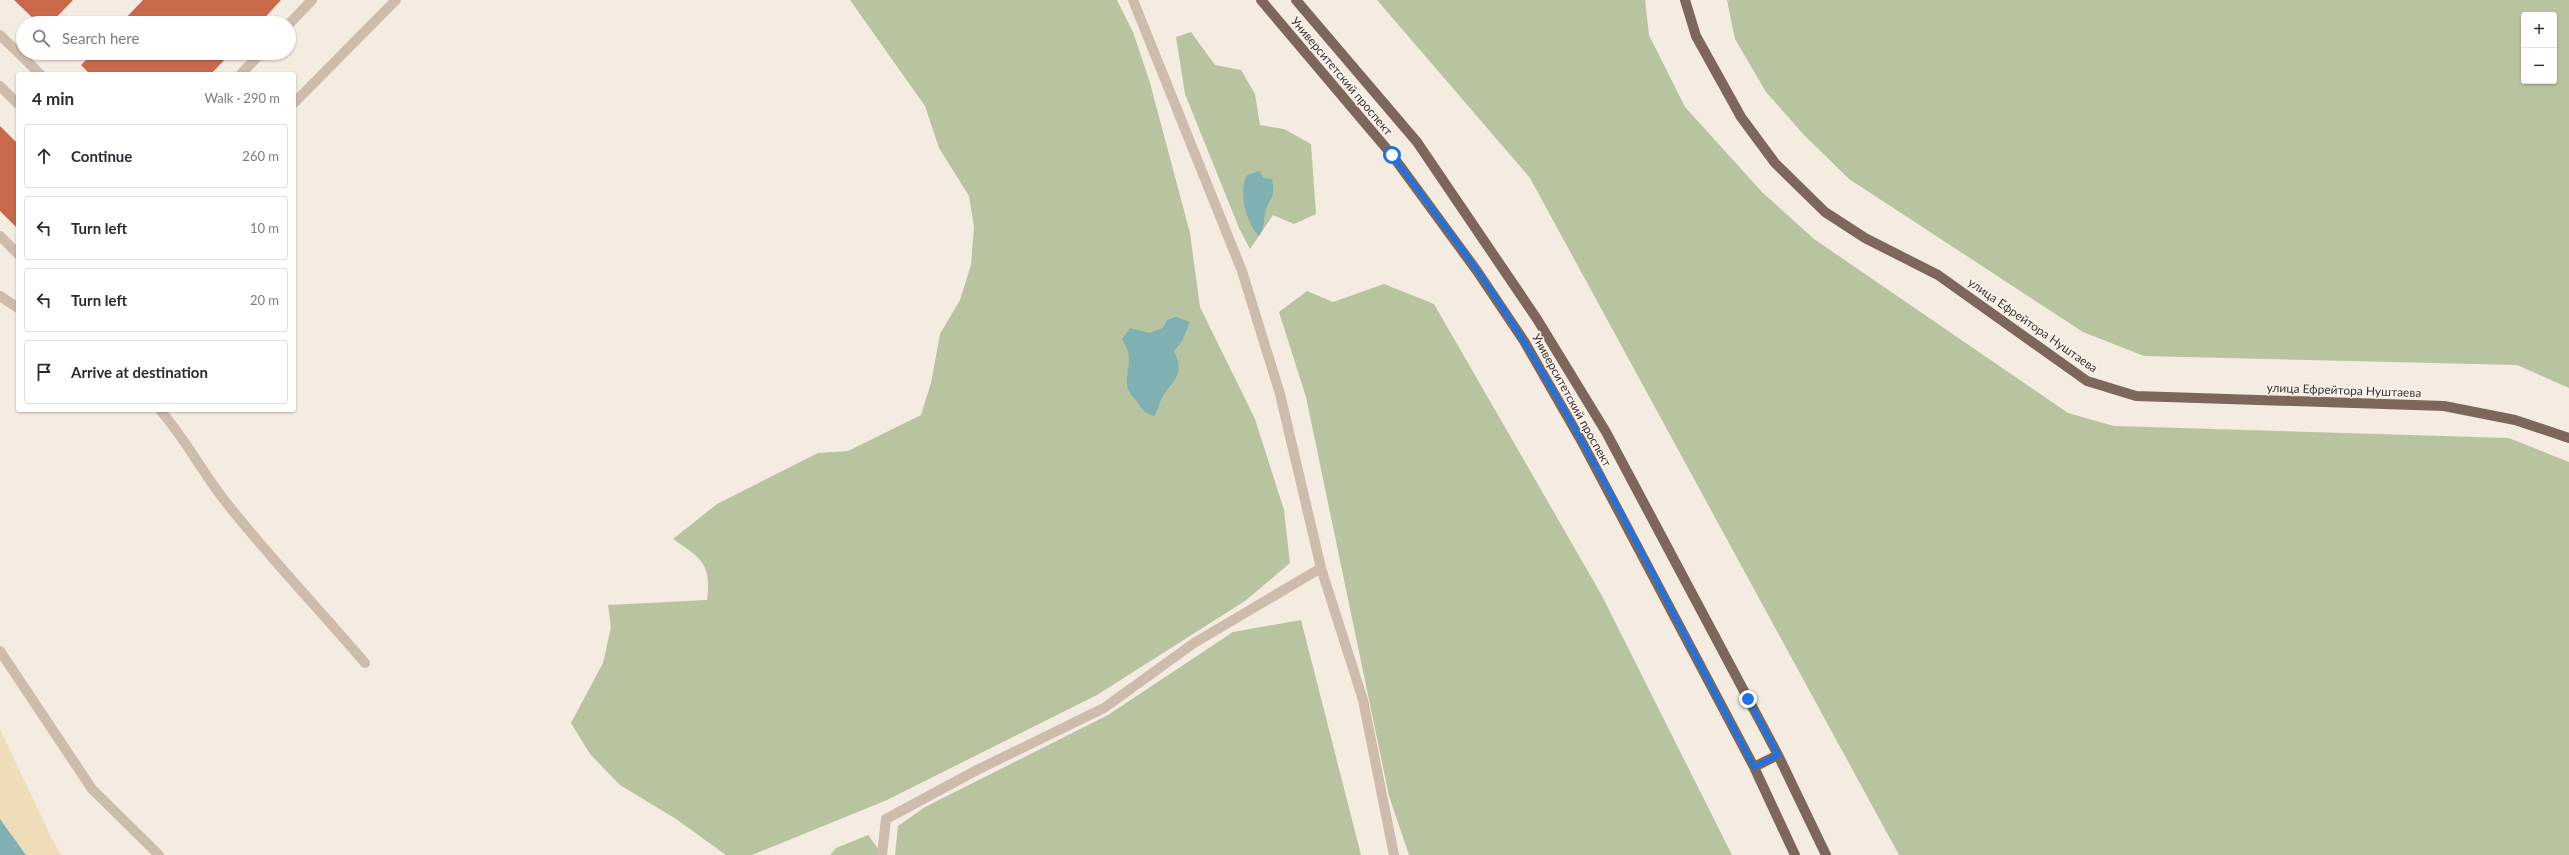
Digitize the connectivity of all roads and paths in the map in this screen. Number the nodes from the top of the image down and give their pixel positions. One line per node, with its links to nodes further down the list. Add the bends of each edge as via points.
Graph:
1 (312, 0): 7 (lane)
2 (396, 0): 15 (lane)
3 (1133, 0): 25 (lane, via 1242,271 1280,394)
4 (1261, 0): 29 (main road, Университетский проспект, via 1392,155 1477,271 1524,341 1582,442)
5 (1296, 0): 28 (main road, Университетский проспект, via 1417,142 1537,319 1606,432)
6 (1685, 0): 24 (main road, улица Ефрейтора Нуштаева, via 1696,36 1741,117 1775,163 1820,206 1865,238 1938,275 2087,381 2136,396 2444,406 2515,420)
7 (296, 17)
8 (0, 35): 9 (lane)
9 (16, 51)
10 (26, 60): 12 (lane)
11 (254, 60): 13 (lane)
12 (38, 72)
13 (243, 72)
14 (0, 86): 16 (lane)
15 (296, 101)
16 (16, 102)
17 (0, 236): 18 (lane)
18 (16, 252)
19 (0, 296): 20 (lane)
20 (16, 307)
21 (162, 412): 23 (lane)
22 (172, 412): 23 (lane)
23 (180, 433): 27 (lane, via 226,502)
24 (2569, 438)
25 (1321, 568): 31 (lane, via 1194,643 1104,708 977,770 886,819); 32 (lane, via 1363,700)
26 (0, 651): 30 (lane, via 92,789)
27 (365, 663)
28 (1778, 755): 29 (main road); 34 (main road, Университетский проспект)
29 (1754, 767): 33 (main road, Университетский проспект)
30 (159, 855)
31 (882, 855)
32 (1394, 855)
33 (1795, 855)
34 (1826, 855)

